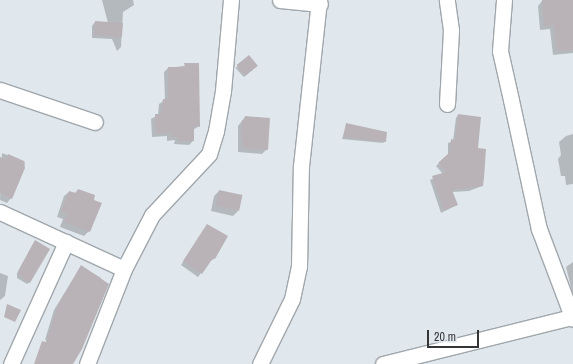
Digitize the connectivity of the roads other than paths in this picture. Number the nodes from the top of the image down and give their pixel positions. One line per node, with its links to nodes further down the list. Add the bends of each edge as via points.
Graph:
1 (231, 0): 11 (street, via 223,91 209,154 152,215)
2 (280, 0): 5 (street)
3 (447, 0): 7 (street, via 451,30)
4 (504, 0): 12 (street, via 500,51 512,107 539,229)
5 (319, 2): 16 (street, via 301,166 299,266 292,299)
6 (0, 90): 8 (street)
7 (447, 104)
8 (95, 122)
9 (0, 212): 10 (street)
10 (66, 242): 11 (street); 14 (street)
11 (124, 269): 15 (street)
12 (573, 318): 13 (street)
13 (435, 358): 17 (street)
14 (11, 364)
15 (87, 364)
16 (260, 364)
17 (382, 364)

